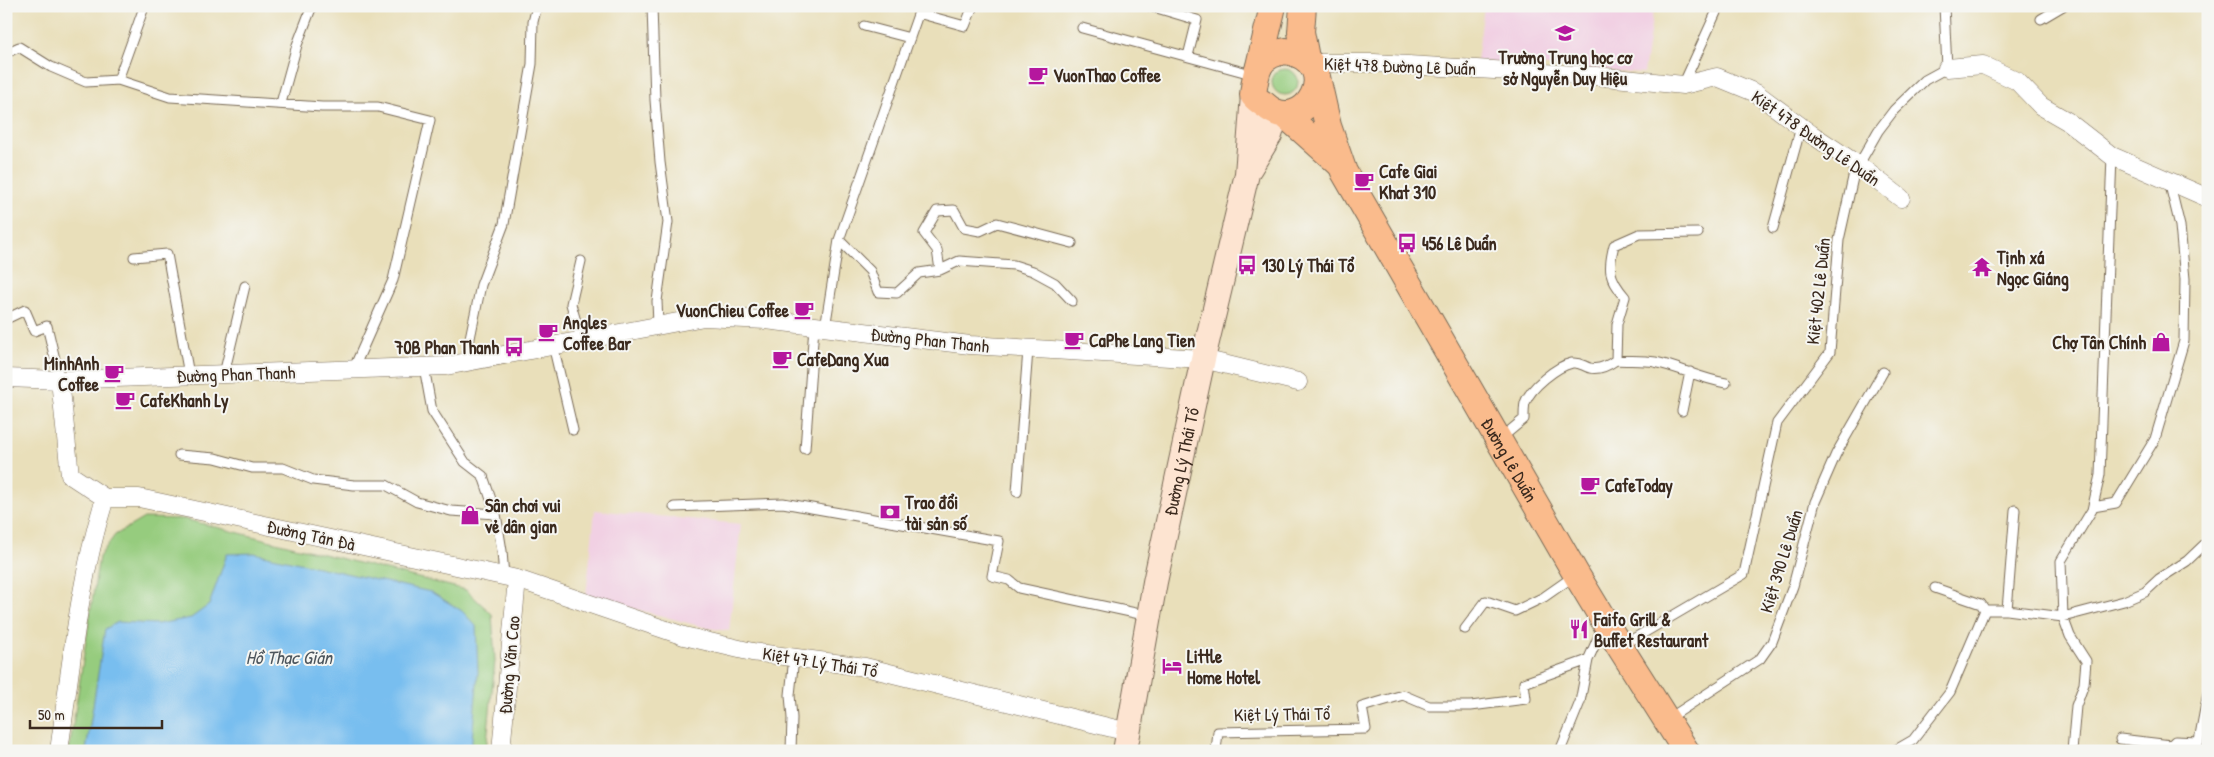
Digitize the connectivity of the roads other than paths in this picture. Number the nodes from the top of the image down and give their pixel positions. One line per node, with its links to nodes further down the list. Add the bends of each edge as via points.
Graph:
1 (312, 6): 24 (lane)
2 (537, 6): 51 (lane, via 533,22 532,64 504,224 481,285)
3 (652, 6): 44 (lane, via 659,144 668,222 657,301)
4 (973, 6): 12 (lane, via 965,26)
5 (1150, 6): 18 (lane, via 1198,20)
6 (1273, 6): 21 (main road)
7 (1303, 6): 19 (main road, Đường Lê Duẩn, via 1301,32)
8 (1719, 6): 23 (lane)
9 (1944, 6): 20 (lane)
10 (2063, 6): 13 (lane)
11 (142, 10): 22 (lane)
12 (920, 10): 16 (lane)
13 (2041, 19)
14 (864, 26): 16 (lane)
15 (1082, 28): 18 (lane)
16 (910, 38): 36 (lane)
17 (6, 53): 22 (lane, via 19,47 86,82)
18 (1188, 56): 21 (lane)
19 (1311, 66): 21 (main road, via 1297,53 1276,53 1266,58); 23 (street, Kiệt 478 Đường Lê Duẩn, via 1374,63 1586,75); 25 (main road, via 1314,95 1309,103 1302,109); 28 (main road, Đường Lê Duẩn)
20 (1948, 68): 27 (street, via 1983,65 2016,81 2041,106 2067,121); 29 (lane, Kiệt 402 Lê Duẩn, via 1925,80 1894,110)
21 (1256, 79): 25 (main road, via 1269,109); 30 (street, Đường Lý Thái Tổ)
22 (118, 80): 24 (lane, via 170,97)
23 (1683, 85): 26 (street, Kiệt 478 Đường Lê Duẩn, via 1717,77 1756,93)
24 (281, 103): 53 (lane, via 378,107 430,120 393,280)
25 (1281, 113): 28 (main road, Đường Lê Duẩn); 30 (street, Đường Lý Thái Tổ)
26 (1801, 127): 29 (street, Kiệt 478 Đường Lê Duẩn); 34 (lane)
27 (2112, 156): 31 (street); 70 (lane, via 2100,474)
28 (1340, 164): 64 (main road, Đường Lê Duẩn)
29 (1858, 165): 32 (street, Kiệt 478 Đường Lê Duẩn); 83 (lane, Kiệt 402 Lê Duẩn, via 1839,240 1830,352 1777,423 1744,574)
30 (1247, 174): 49 (street, Đường Lý Thái Tổ)
31 (2169, 181): 33 (street); 70 (lane, via 2181,235 2185,279 2184,341 2154,439 2116,504)
32 (1901, 198)
33 (2208, 198)
34 (1773, 228)
35 (1698, 233): 50 (lane, via 1638,234 1614,245 1608,266 1613,283 1625,297 1617,324)
36 (839, 240): 40 (lane, via 870,271 878,292 896,293 918,273); 45 (lane)
37 (1072, 243): 40 (lane, via 997,224 980,231 964,228 954,210 937,212 924,233 937,250)
38 (134, 257): 57 (lane, via 168,254)
39 (581, 261): 46 (lane, via 571,304)
40 (940, 270): 42 (lane, via 959,261 1014,265 1055,283)
41 (245, 286): 56 (lane)
42 (1072, 300)
43 (6, 318): 59 (lane, via 25,310 34,331 47,326)
44 (658, 324): 45 (street, Đường Phan Thanh, via 704,316); 46 (street, Đường Phan Thanh)
45 (820, 327): 48 (street, Đường Phan Thanh); 65 (lane)
46 (581, 339): 47 (street, Đường Phan Thanh)
47 (553, 345): 51 (street, Đường Phan Thanh); 63 (lane)
48 (1028, 350): 49 (street, Đường Phan Thanh); 67 (lane)
49 (1203, 360): 60 (street, Đường Phan Thanh); 79 (street, Đường Lý Thái Tổ)
50 (1616, 360): 54 (lane, via 1653,362); 64 (lane, via 1602,367 1572,364 1548,376 1532,392 1524,418)
51 (465, 362): 52 (street, Đường Phan Thanh)
52 (424, 367): 53 (street, Đường Phan Thanh); 72 (lane, via 432,411 466,462 483,476)
53 (353, 370): 56 (street, Đường Phan Thanh)
54 (1690, 372): 61 (lane); 62 (lane)
55 (1882, 372): 87 (lane, Kiệt 390 Lê Duẩn, via 1836,454 1815,502 1793,586 1772,642 1760,659)
56 (224, 374): 57 (street, Đường Phan Thanh)
57 (189, 375): 59 (street, Đường Phan Thanh)
58 (6, 378): 59 (street, Đường Phan Thanh)
59 (60, 380): 68 (street, via 70,476)
60 (1298, 382)
61 (1726, 383)
62 (1682, 411)
63 (573, 430)
64 (1500, 440): 74 (main road, Đường Lê Duẩn)
65 (805, 449)
66 (179, 455): 72 (lane, via 215,458 252,468 283,468 313,480 386,485 417,502 451,511)
67 (1016, 492)
68 (105, 498): 75 (street, Đường Tản Đà, via 139,498); 91 (street, via 81,593)
69 (674, 507): 79 (lane, via 782,503 999,541 992,576 1009,580 1020,588)
70 (2093, 507): 80 (lane, via 2061,560)
71 (2015, 510): 78 (lane)
72 (496, 514): 75 (lane)
73 (2208, 541): 80 (lane, via 2144,592 2124,601)
74 (1576, 574): 81 (main road, Đường Lê Duẩn); 82 (lane, via 1515,612 1486,601)
75 (510, 578): 84 (street, Kiệt 47 Lý Thái Tổ, via 684,636 752,652); 92 (street, Đường Văn Cao)
76 (1935, 588): 77 (lane, via 1981,604)
77 (1985, 610): 78 (lane); 97 (lane, via 1950,692 1913,740)
78 (2007, 610): 80 (lane)
79 (1149, 616): 89 (street, Đường Lý Thái Tổ)
80 (2063, 616): 98 (lane, via 2070,636 2086,661 2084,684 2076,706)
81 (1606, 621): 83 (main road, Đường Lê Duẩn); 85 (lane)
82 (1465, 629)
83 (1620, 647): 87 (main road, Đường Lê Duẩn)
84 (794, 657): 89 (street, Kiệt 47 Lý Thái Tổ, via 865,667); 93 (lane, via 790,695)
85 (1588, 660): 94 (lane, Kiệt Lý Thái Tổ, via 1524,683 1526,699 1471,706 1429,706 1403,695 1362,707 1366,729 1218,732); 95 (lane, via 1580,702)
86 (2208, 693): 90 (lane)
87 (1667, 720): 96 (main road, Đường Lê Duẩn)
88 (2120, 739): 90 (lane, via 2171,745 2176,740)
89 (1127, 742)
90 (2198, 746)
91 (59, 751)
92 (501, 751)
93 (791, 751)
94 (1216, 751)
95 (1560, 751)
96 (1686, 751)
97 (1894, 751)
98 (2072, 751)

